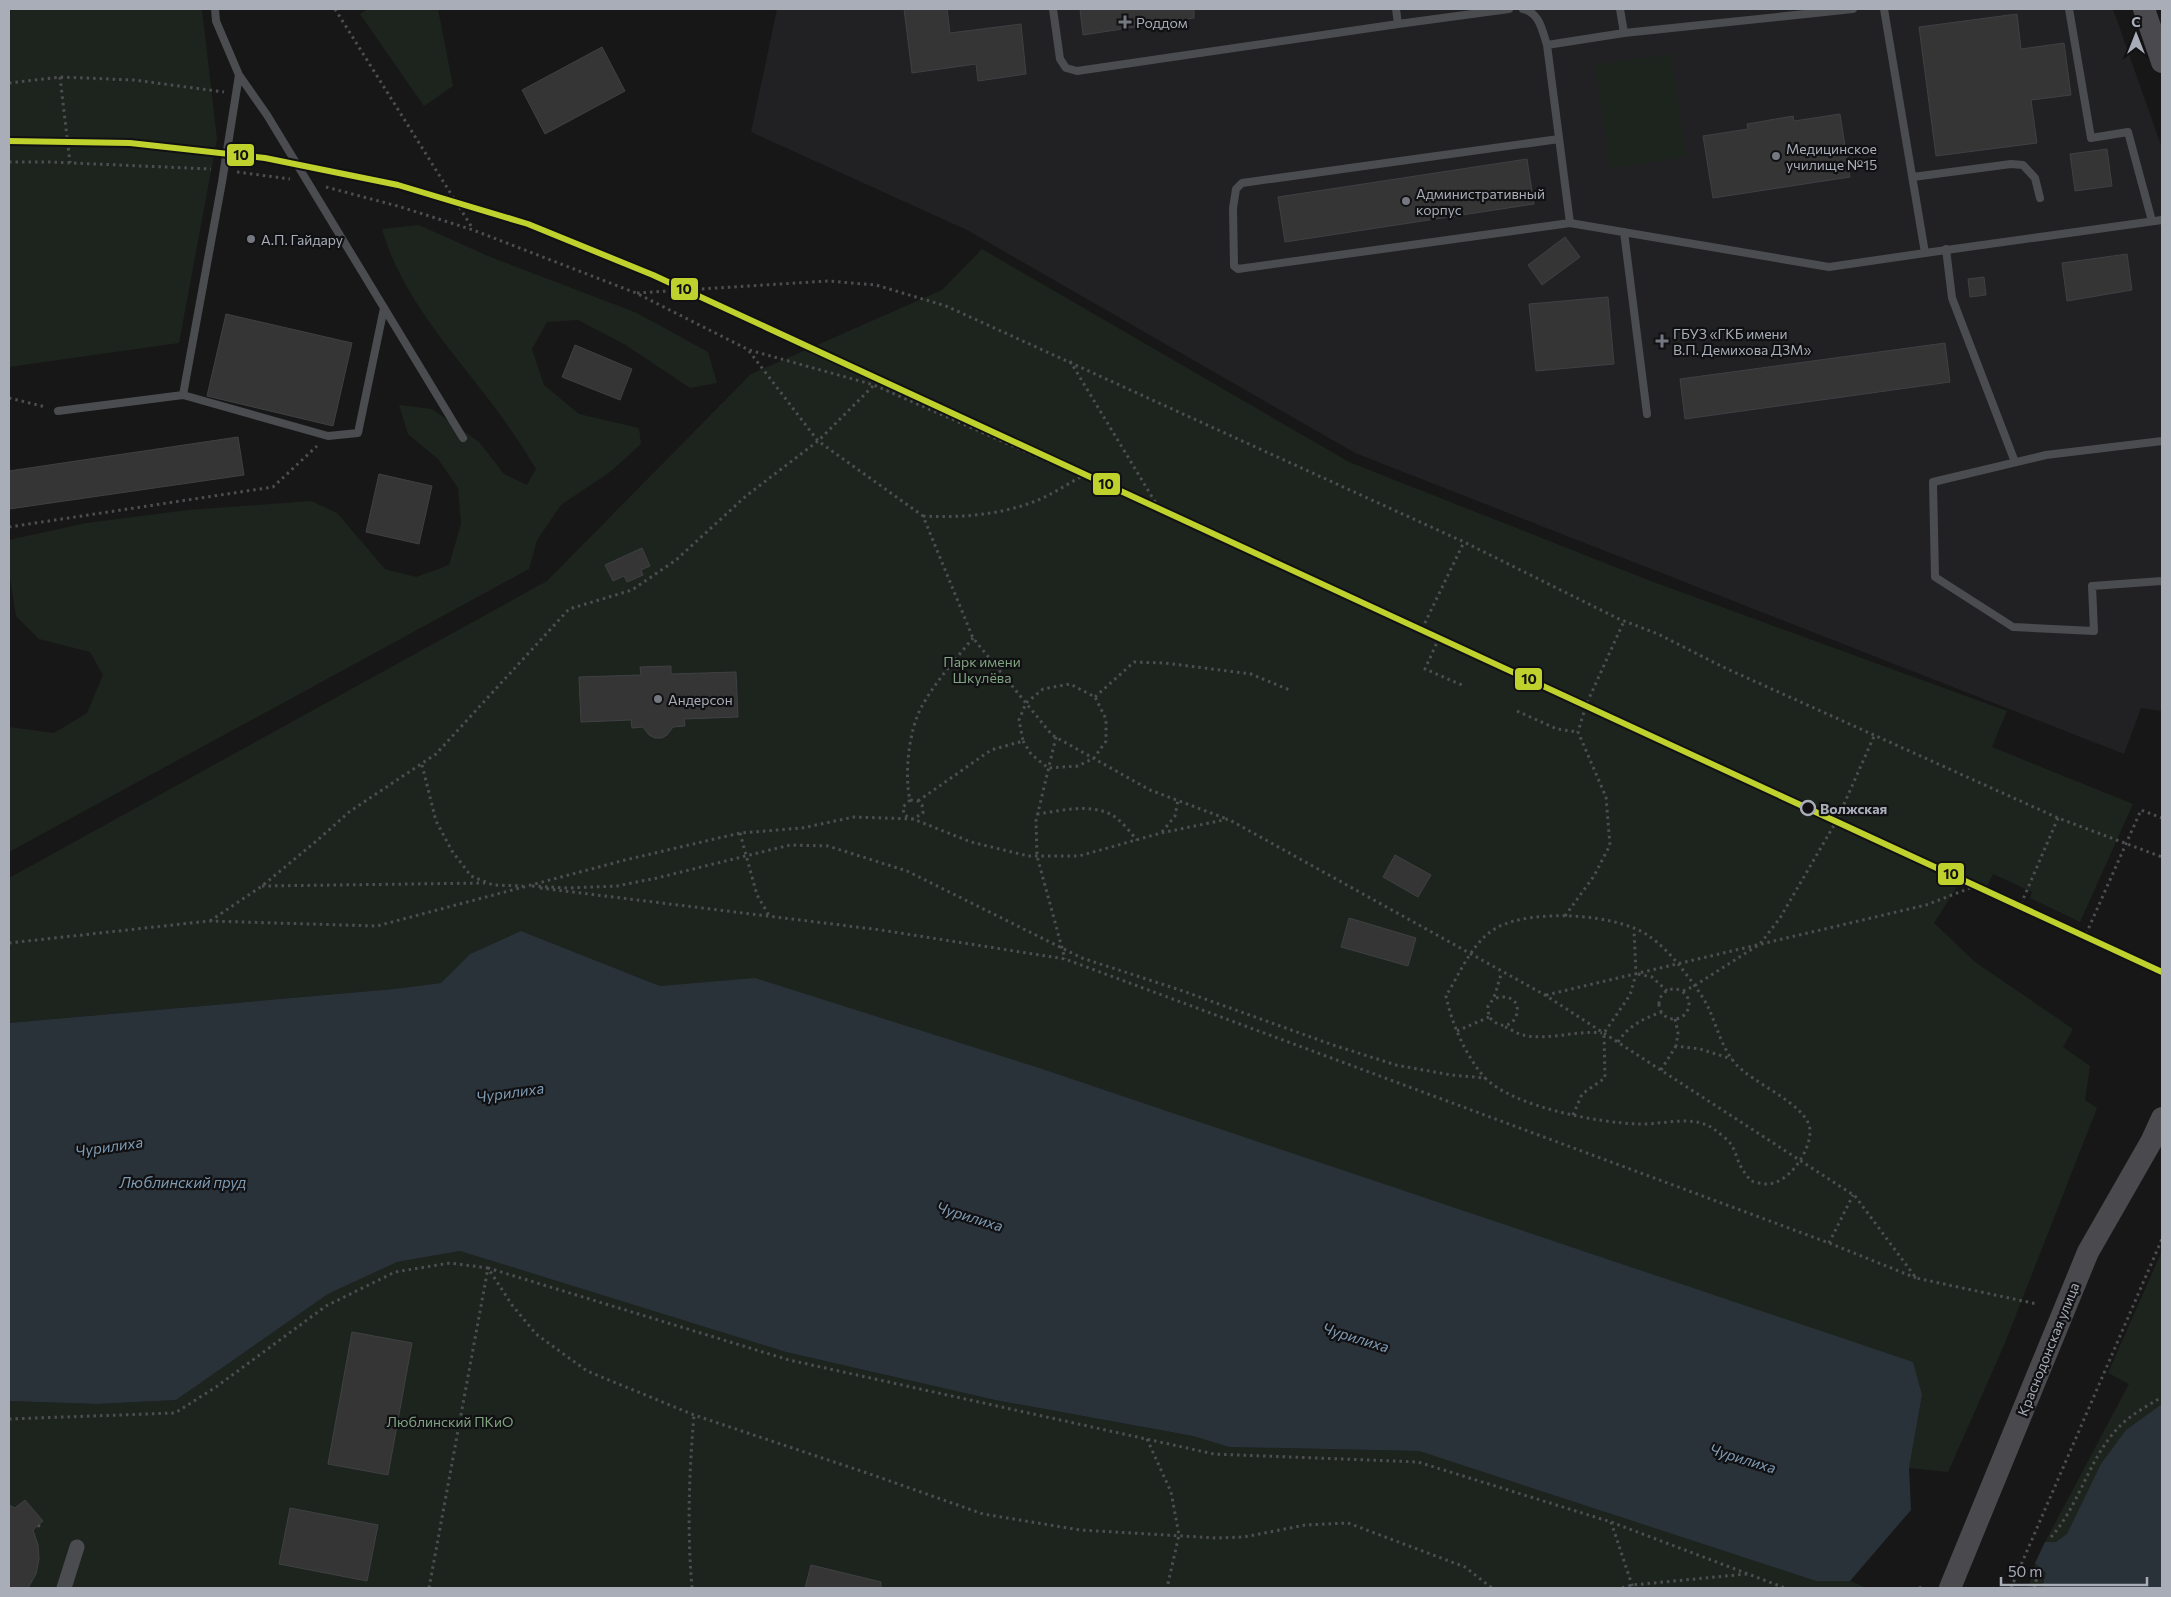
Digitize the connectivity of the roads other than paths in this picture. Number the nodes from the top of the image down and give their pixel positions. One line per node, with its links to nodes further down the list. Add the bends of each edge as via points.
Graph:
1 (214, 9): 15 (lane)
2 (1052, 9): 11 (lane, via 1060,59 1066,68 1077,71)
3 (1396, 9): 11 (lane)
4 (1509, 9): 11 (lane)
5 (1523, 9): 13 (lane, via 1530,10 1540,22)
6 (1620, 9): 12 (lane)
7 (1853, 9): 12 (lane)
8 (1884, 9): 17 (lane)
9 (2069, 9): 20 (lane, via 2091,138 2128,132)
10 (2144, 9): 14 (main road)
11 (1398, 24)
12 (1624, 33): 13 (lane)
13 (1546, 45): 16 (lane)
14 (2162, 62)
15 (239, 75): 25 (lane, via 267,115); 26 (lane)
16 (1559, 139): 21 (lane); 21 (lane, via 1242,183 1236,189 1233,208 1234,266 1238,269)
17 (1913, 177): 18 (lane, via 2023,165 2035,178); 24 (lane)
18 (2040, 198)
19 (2162, 220): 20 (lane)
20 (2152, 221): 23 (lane)
21 (1570, 223): 22 (lane)
22 (1624, 232): 24 (lane, via 1829,267); 28 (lane)
23 (1946, 249): 24 (lane); 31 (lane, via 1952,298)
24 (1925, 253)
25 (384, 308): 26 (lane, via 358,433 328,436); 29 (lane)
26 (183, 395): 27 (lane)
27 (58, 411)
28 (1647, 414)
29 (463, 438)
30 (2162, 441): 31 (lane, via 2046,454)
31 (2015, 462): 32 (lane, via 1933,482 1934,577 2013,626 2094,631 2092,586)
32 (2162, 581)
33 (2162, 1118): 34 (main road, Краснодонская улица)
34 (2157, 1138): 37 (main road, Краснодонская улица, via 2088,1252)
35 (77, 1547): 36 (street)
36 (64, 1588)
37 (1950, 1588)

